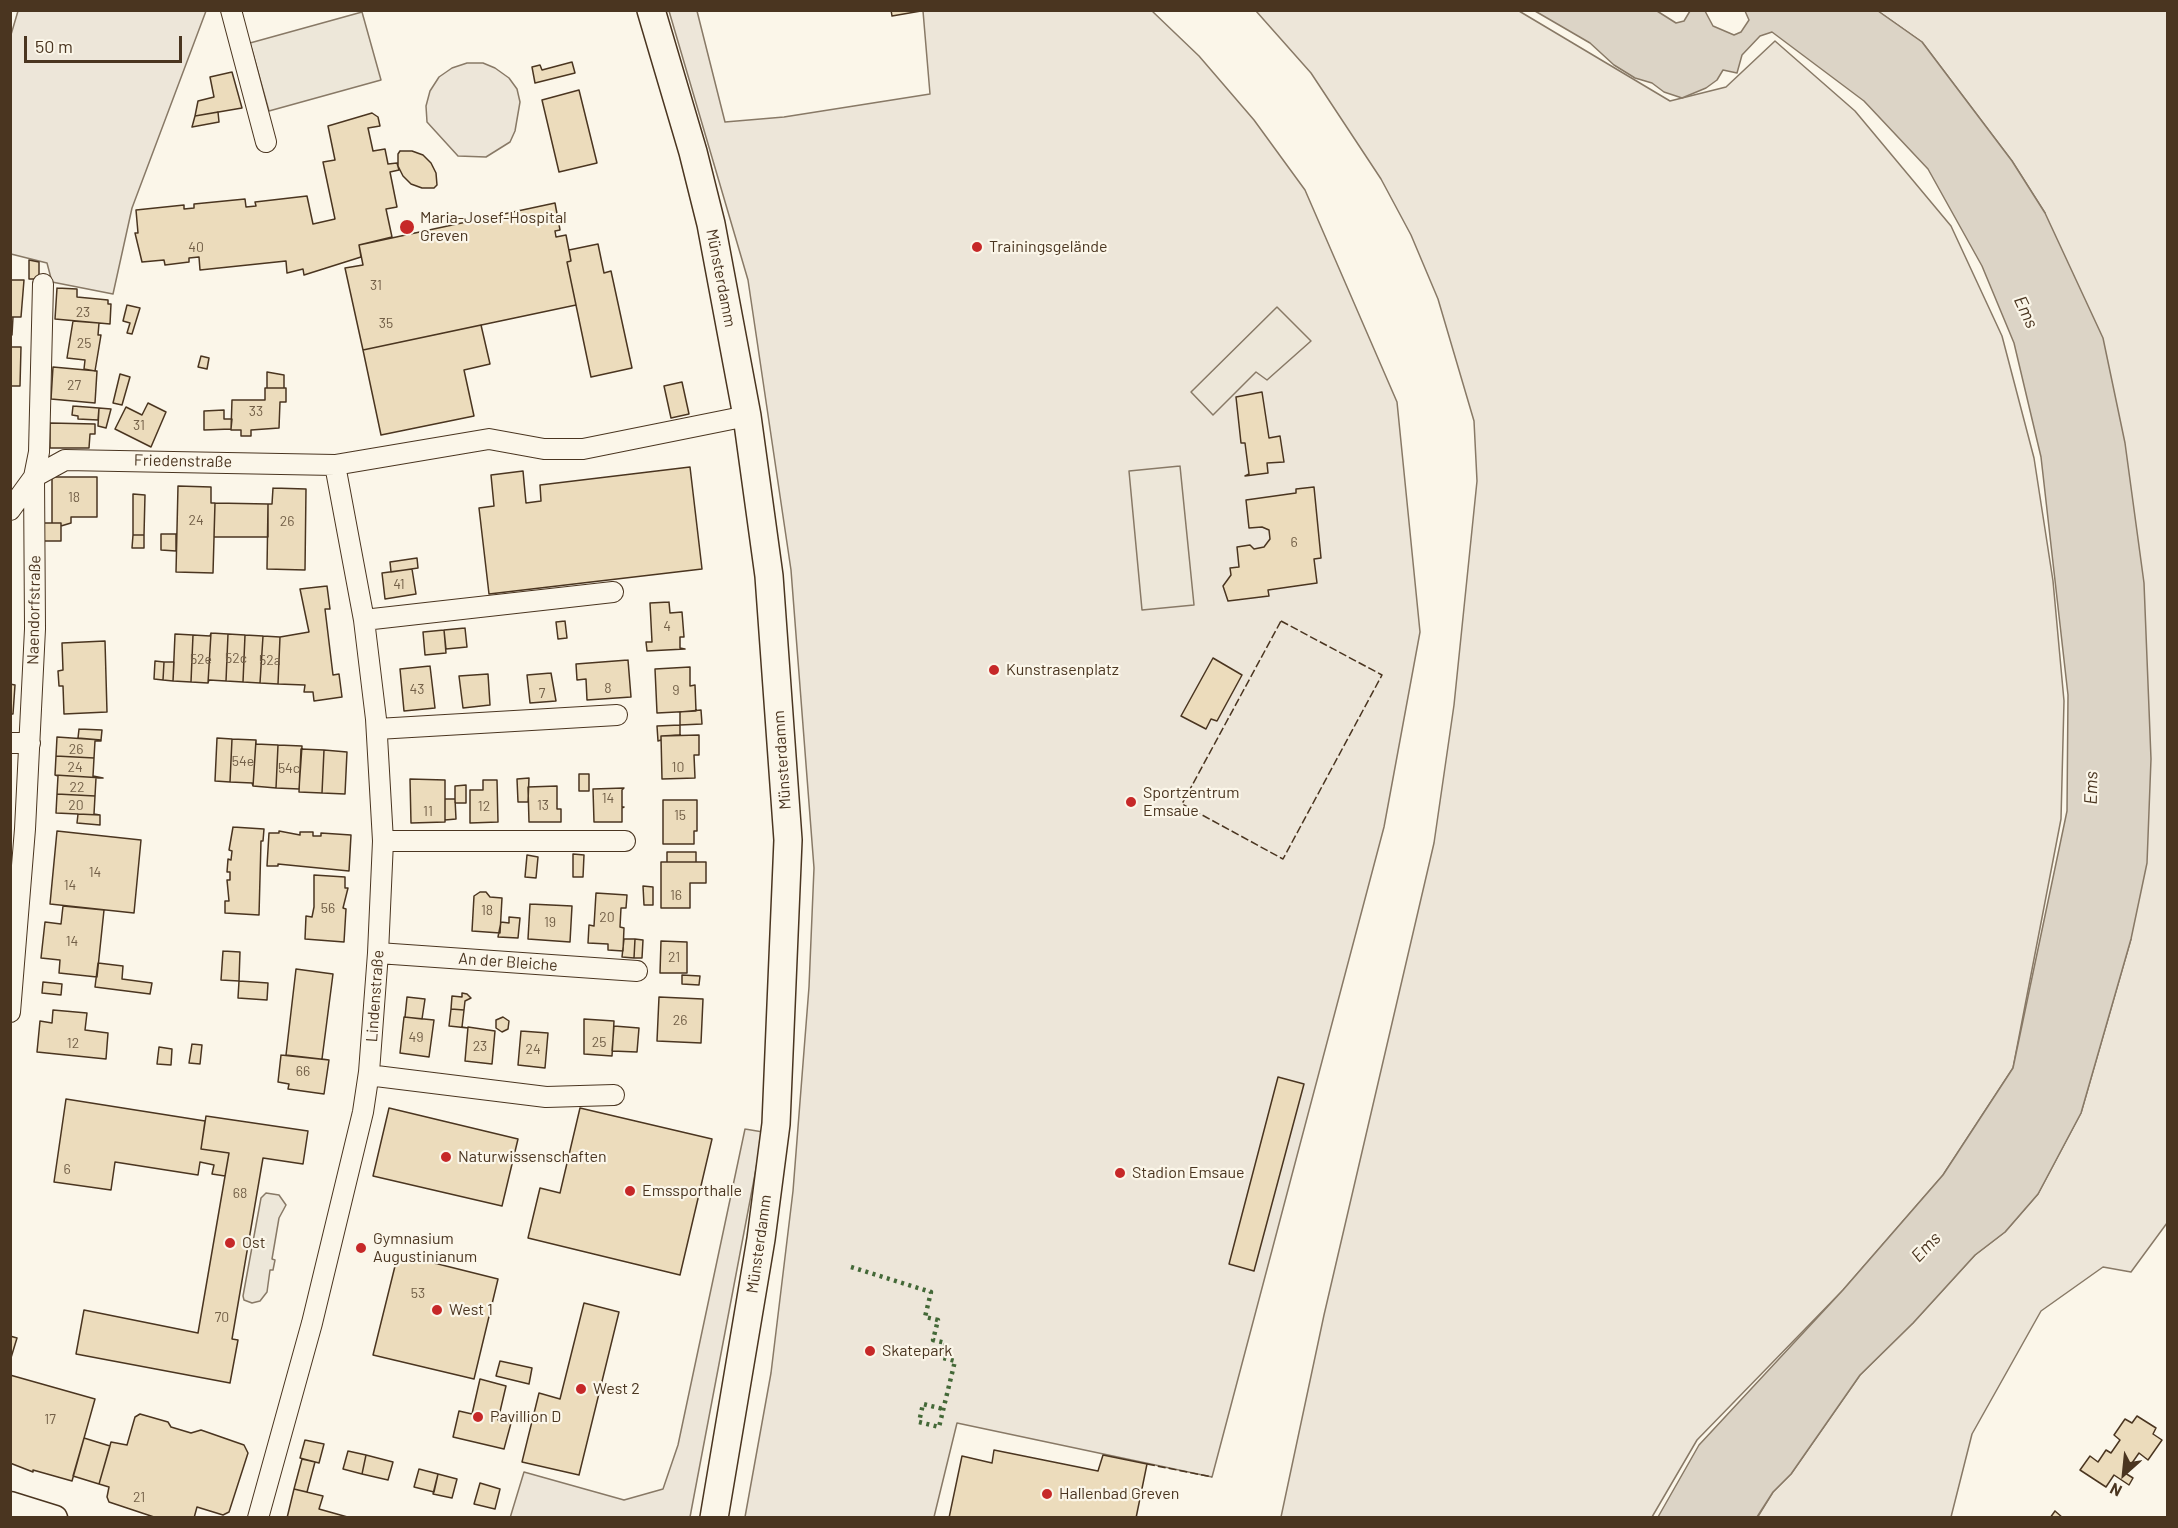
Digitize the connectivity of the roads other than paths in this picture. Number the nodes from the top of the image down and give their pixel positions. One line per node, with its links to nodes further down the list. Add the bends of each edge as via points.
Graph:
1 (231, 10): 3 (street)
2 (651, 10): 5 (main road, Münsterdamm, via 711,224)
3 (266, 142)
4 (44, 284): 7 (street, Friedenstraße, via 39,452)
5 (747, 416): 6 (street, Friedenstraße, via 583,449 544,449 489,439); 24 (main road, Münsterdamm, via 768,576 788,840 776,1124 761,1239)
6 (335, 465): 7 (street, Friedenstraße, via 65,460); 10 (street, Lindenstraße)
7 (34, 477): 8 (street, Friedenstraße); 13 (street, Naendorfstraße, via 36,629)
8 (10, 510)
9 (613, 592): 10 (street)
10 (364, 620): 12 (street, Lindenstraße)
11 (617, 715): 12 (street)
12 (377, 729): 14 (street, Lindenstraße)
13 (20, 743): 18 (street, Naendorfstraße)
14 (383, 841): 15 (street); 16 (street, Lindenstraße)
15 (625, 841)
16 (378, 953): 17 (street, An der Bleiche); 19 (street, Lindenstraße)
17 (637, 971)
18 (10, 1012)
19 (369, 1072): 20 (street, via 546,1097); 23 (street, Lindenstraße, via 363,1112 312,1323)
20 (614, 1095)
21 (10, 1504): 22 (street)
22 (55, 1518)
23 (258, 1518)
24 (714, 1518)

